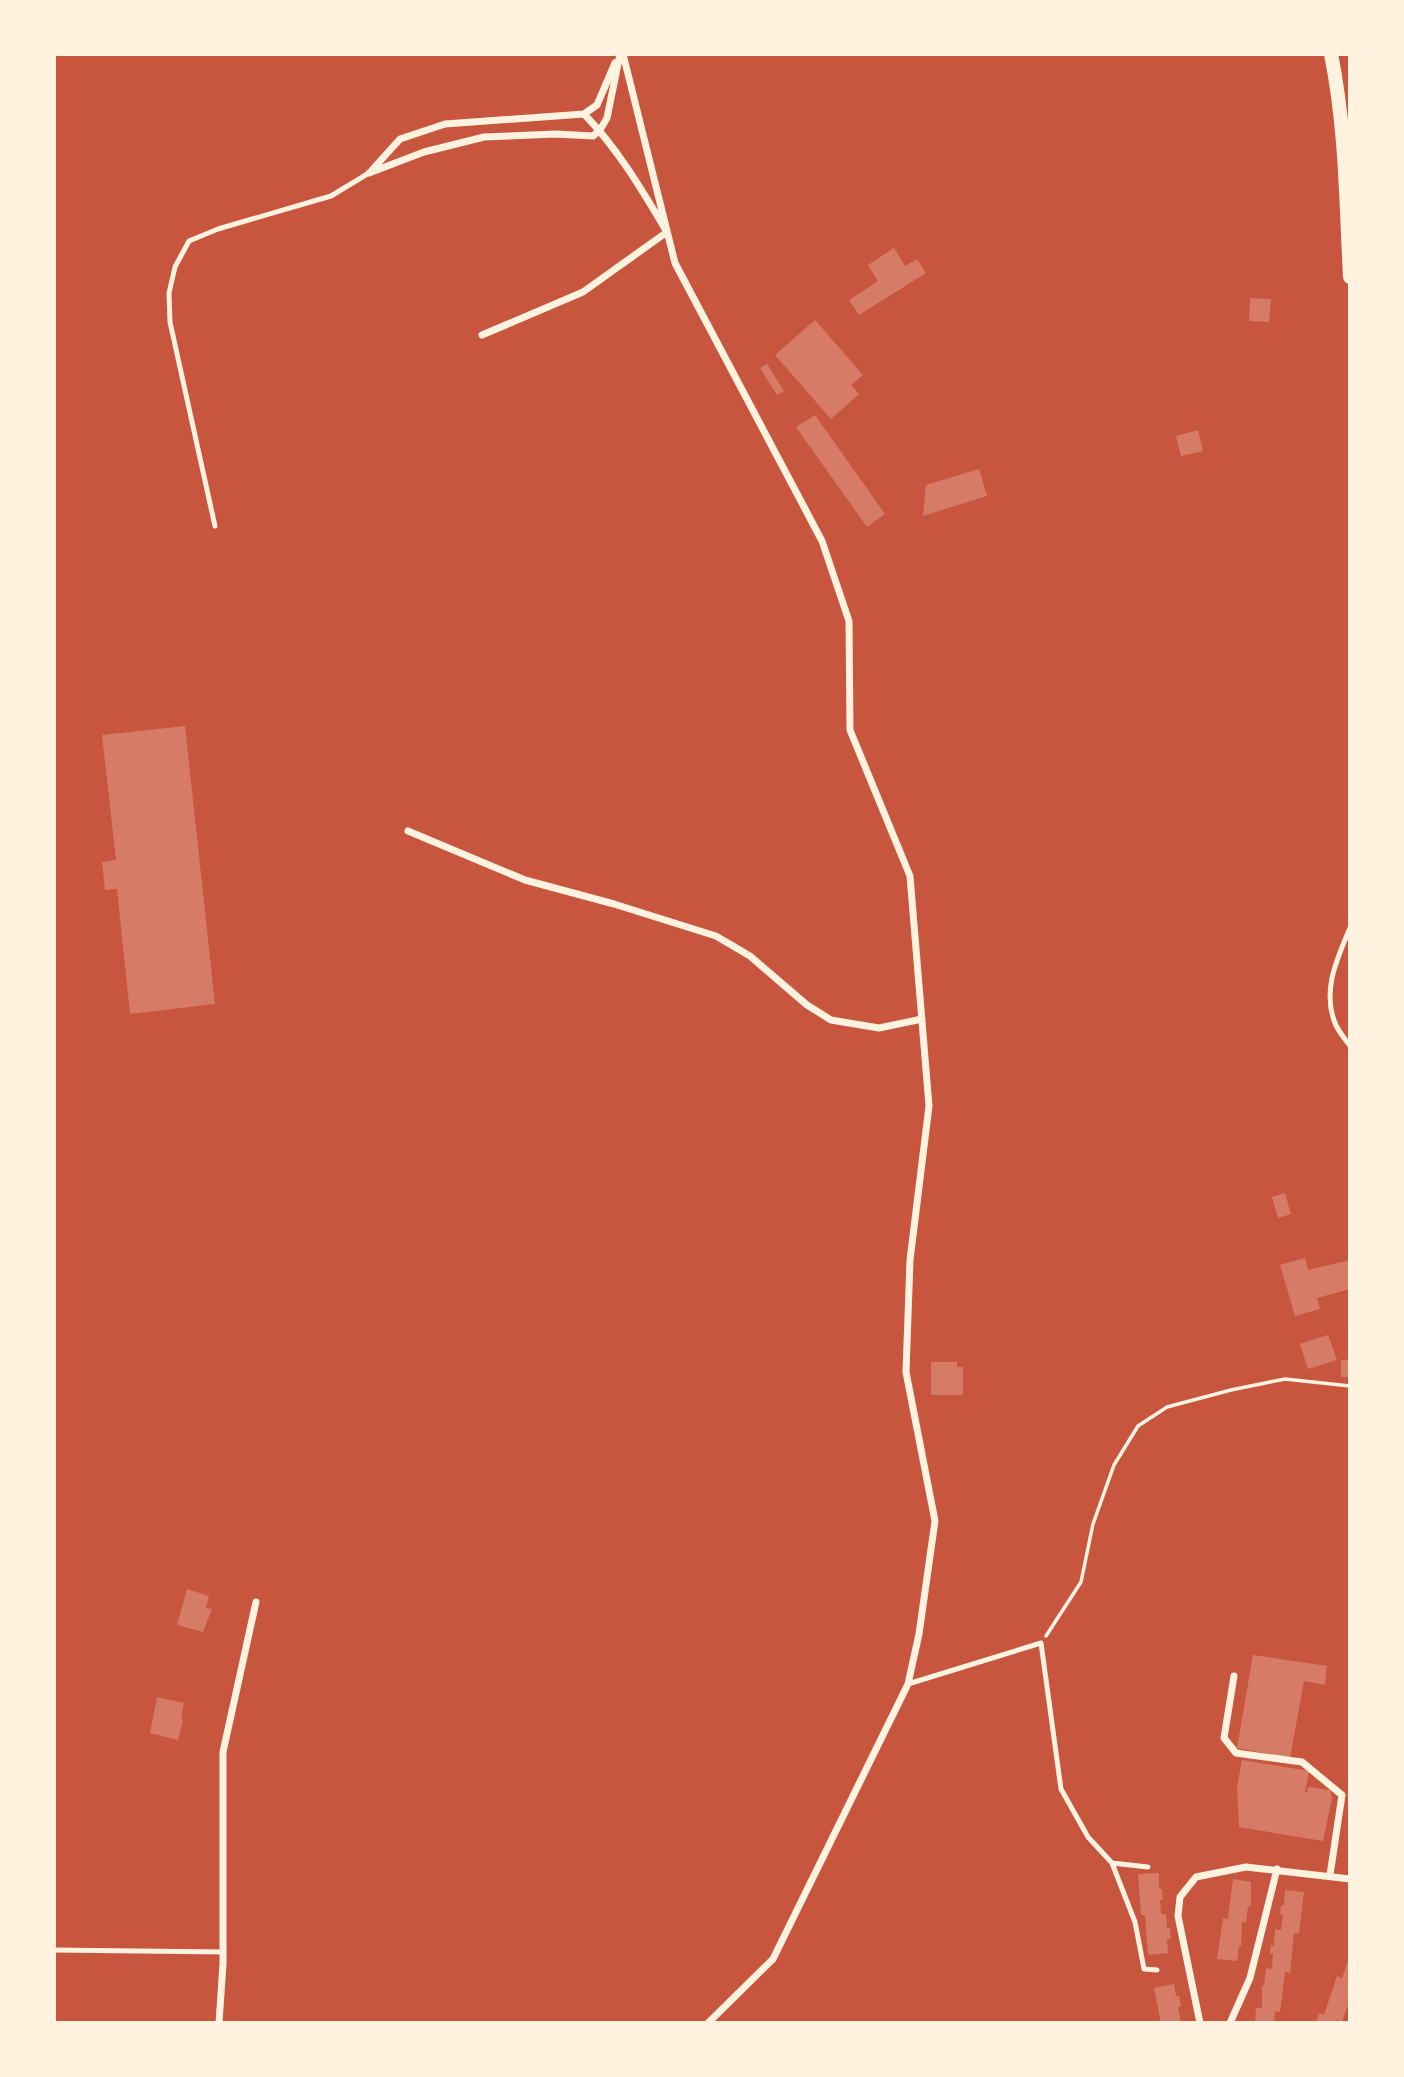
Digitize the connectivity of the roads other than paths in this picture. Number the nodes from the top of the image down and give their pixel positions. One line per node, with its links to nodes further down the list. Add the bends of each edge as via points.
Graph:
1 (620, 54): 3 (street, via 597,105); 4 (street, via 607,118); 6 (street)
2 (1330, 57): 7 (main road, via 1344,145)
3 (584, 114): 4 (street); 5 (street, via 445,124 400,139)
4 (600, 130): 5 (street, via 593,135 484,137 424,152); 6 (street)
5 (369, 173): 9 (lane, via 331,196 189,241 174,267 170,321)
6 (667, 232): 8 (street, via 583,292); 12 (street, via 675,263 821,541 849,621 850,730 910,876)
7 (1350, 277)
8 (482, 335)
9 (215, 526)
10 (408, 831): 12 (street, via 525,880 716,936 750,956 831,1020 879,1028)
11 (1350, 928): 13 (lane, via 1335,963 1329,994 1335,1023)
12 (922, 1019): 16 (street, via 929,1106 910,1260 906,1372 935,1521)
13 (1350, 1046)
14 (256, 1602): 23 (street, via 223,1752)
15 (1234, 1676): 20 (street, via 1224,1738 1236,1753 1302,1762 1342,1795)
16 (908, 1684): 17 (lane, via 1041,1643 1061,1789 1088,1838); 26 (street, via 773,1959)
17 (1112, 1863): 18 (lane); 24 (lane, via 1135,1922 1144,1969)
18 (1148, 1867)
19 (1277, 1869): 20 (street); 27 (street, via 1246,1867 1196,1877 1181,1897 1178,1916); 28 (street, via 1250,1978)
20 (1330, 1875): 21 (street)
21 (1350, 1879)
22 (54, 1950): 23 (lane)
23 (224, 1952): 25 (street)
24 (1157, 1970)
25 (219, 2023)
26 (708, 2023)
27 (1200, 2023)
28 (1230, 2023)

